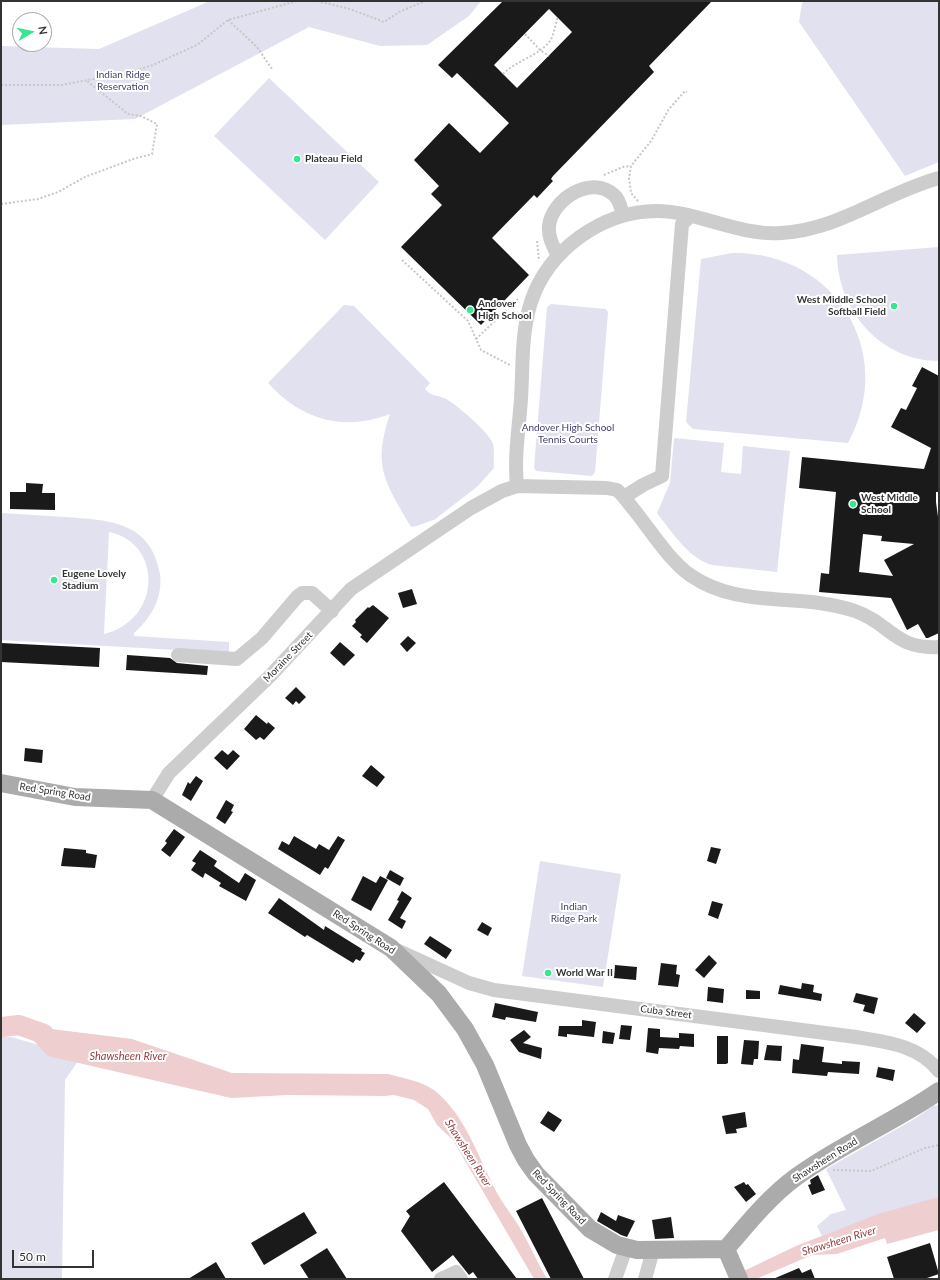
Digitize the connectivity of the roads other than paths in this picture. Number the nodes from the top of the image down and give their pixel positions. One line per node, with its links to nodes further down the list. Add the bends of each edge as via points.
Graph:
1 (939, 178): 3 (street, via 840,220 802,230 781,233 758,232)
2 (623, 215): 3 (street, via 651,211); 4 (street, via 577,238); 4 (street, via 614,195 603,189 592,188 572,193 559,202 550,218 549,237)
3 (689, 217): 6 (street, via 682,224 662,476)
4 (558, 256): 5 (street, via 531,302 527,323 515,462)
5 (517, 486): 6 (street, via 611,488); 7 (street, Moraine Street, via 471,508 437,530 351,590)
6 (624, 497): 8 (street, via 682,568 707,585 725,593 744,597 799,601 842,608 869,617 910,644 925,648)
7 (332, 611): 9 (street, via 312,593 302,594 262,638 237,659); 11 (street, Moraine Street, via 271,675 169,773)
8 (939, 647)
9 (178, 655)
10 (1, 783): 11 (main road, Red Spring Road, via 75,797)
11 (152, 800): 12 (main road, Red Spring Road)
12 (391, 948): 13 (street, Cuba Street, via 469,983 494,990 898,1044 931,1061); 15 (main road, Red Spring Road, via 439,994 465,1028 485,1065 518,1145 531,1168 590,1229 617,1245)
13 (939, 1071)
14 (939, 1091): 17 (main road, Shawsheen Road, via 821,1160 769,1199)
15 (624, 1253): 16 (main road, Red Spring Road); 20 (street)
16 (651, 1258): 17 (main road, Red Spring Road); 21 (street)
17 (733, 1264)
18 (441, 1279): 19 (street, via 456,1272)
19 (461, 1279)
20 (615, 1279)
21 (645, 1279)

